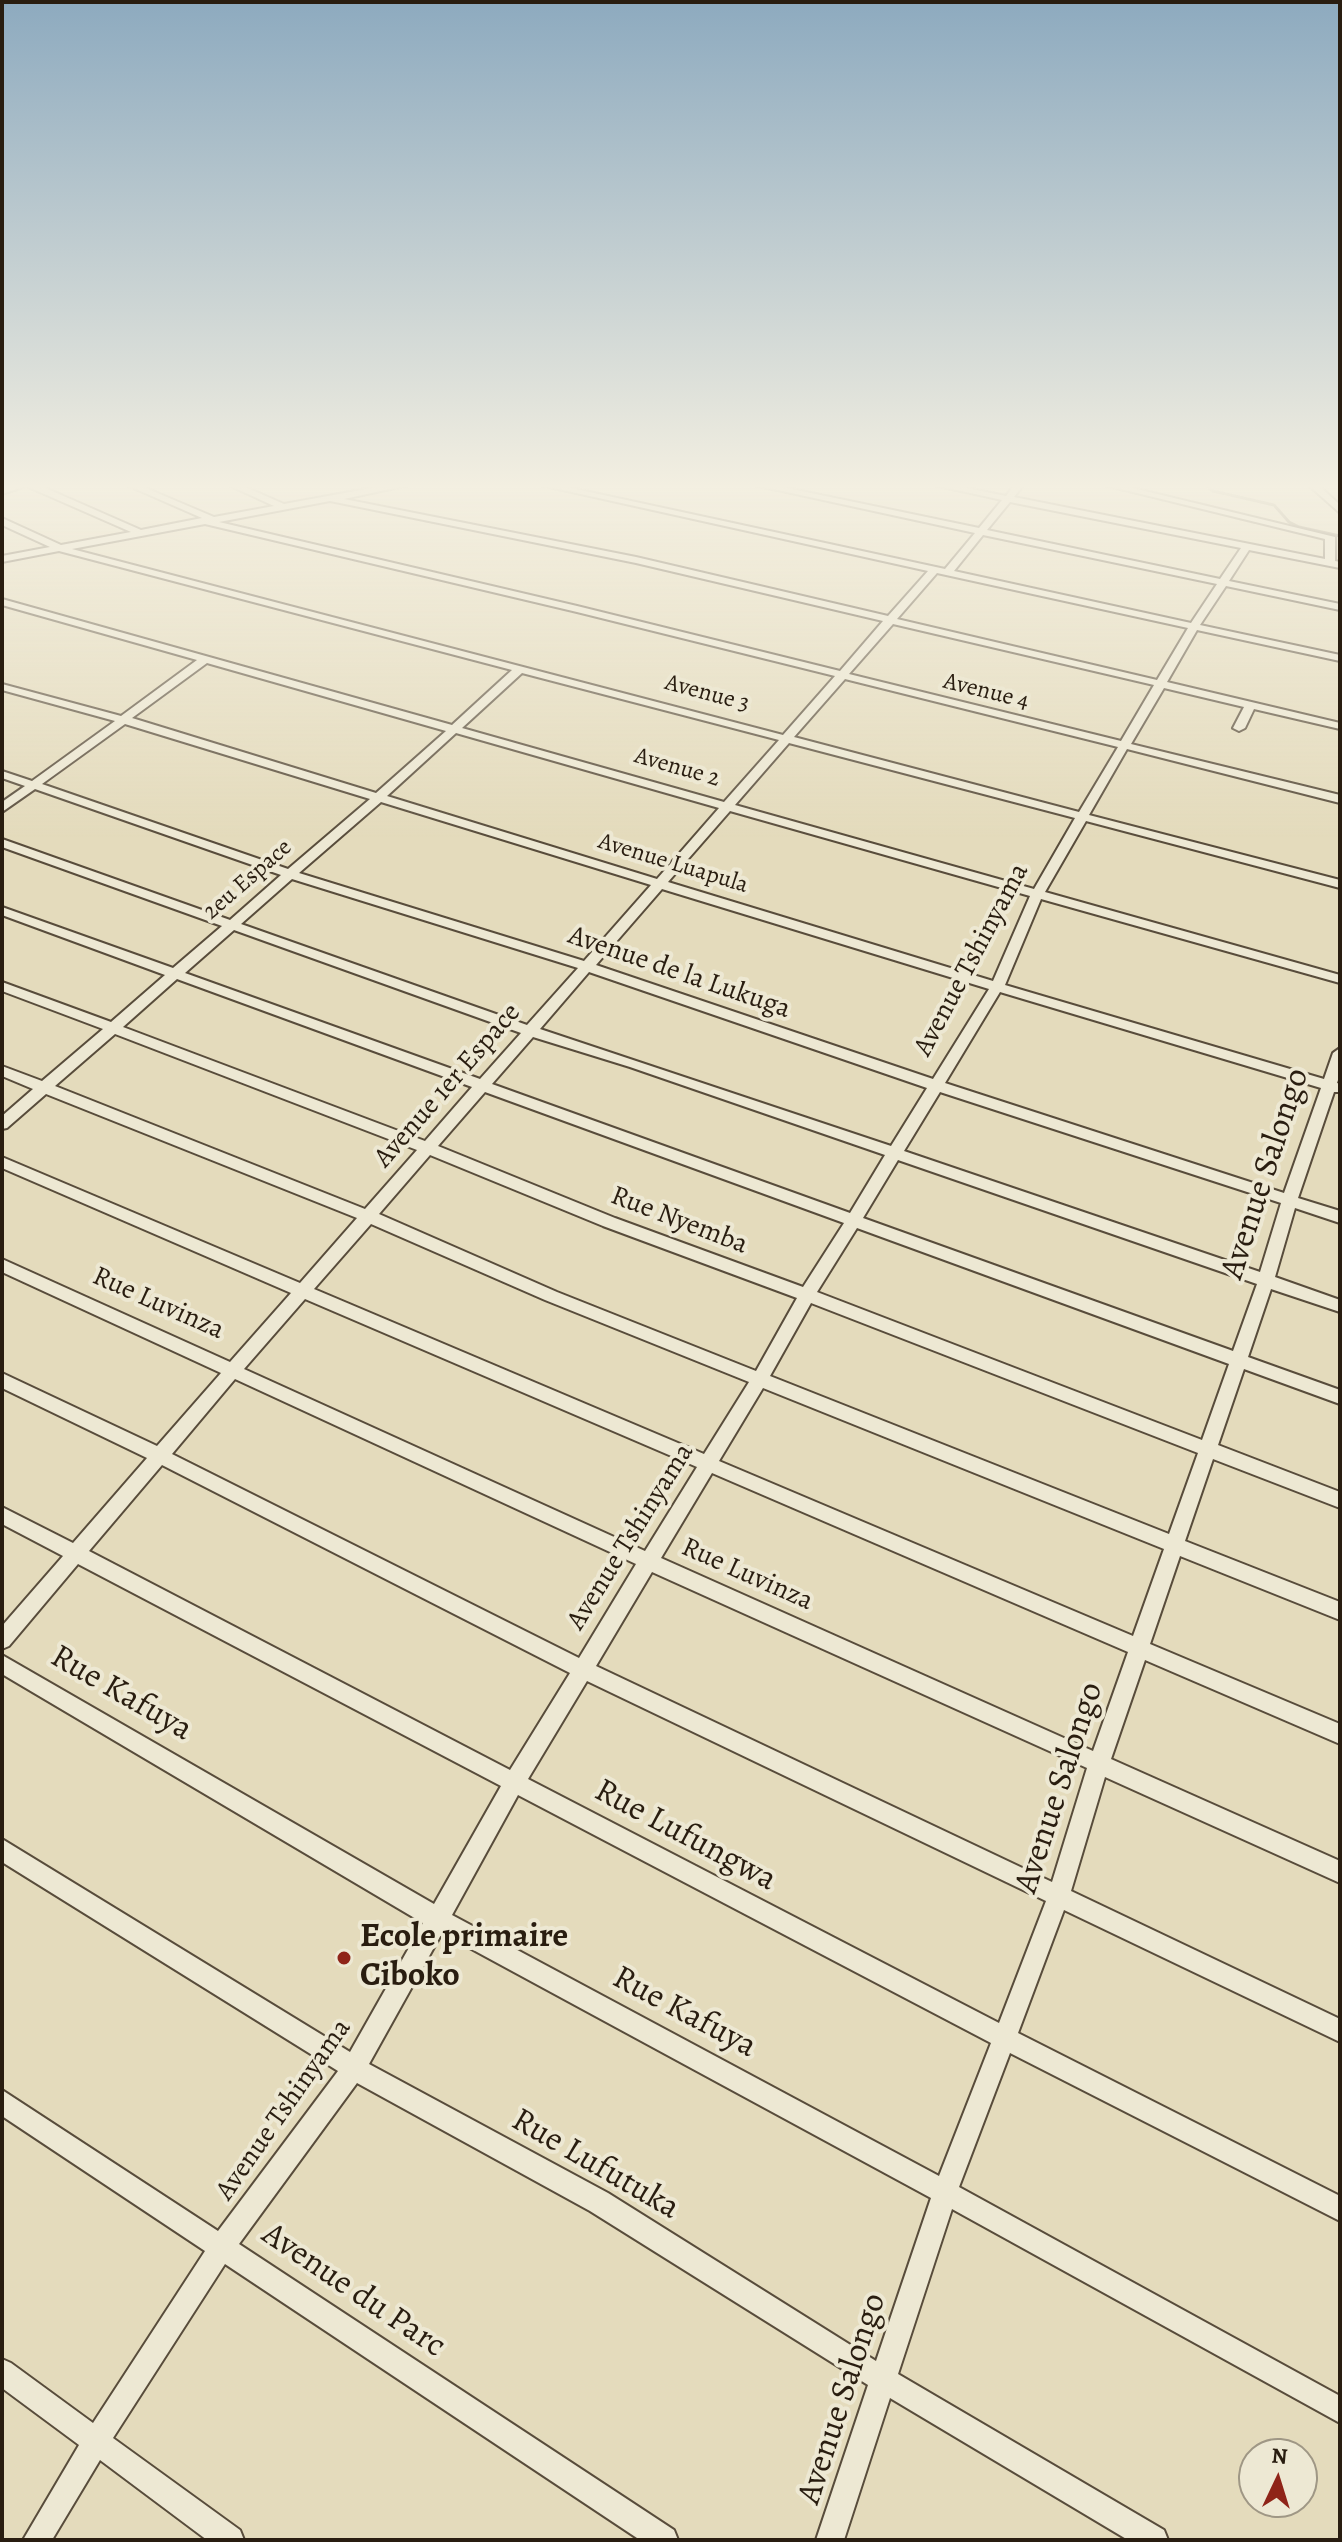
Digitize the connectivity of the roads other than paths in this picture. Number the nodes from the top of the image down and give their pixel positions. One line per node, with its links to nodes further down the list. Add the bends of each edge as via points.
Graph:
1 (2, 602): 13 (street, Avenue 2)
2 (264, 602): 14 (street, Avenue 3)
3 (539, 602): 15 (street, Avenue 4)
4 (807, 602): 10 (street)
5 (911, 602): 10 (street, Avenue 1er Espace)
6 (1085, 602): 11 (street)
7 (1209, 602): 11 (street, Avenue Tshinyama)
8 (1316, 602): 9 (street)
9 (1340, 607)
10 (891, 622): 15 (street, Avenue 1er Espace); 16 (street)
11 (1195, 625): 12 (street); 16 (street, Avenue Tshinyama)
12 (1340, 658)
13 (206, 659): 19 (street); 22 (street, Avenue 2)
14 (521, 668): 22 (street, 2eu Espace); 23 (street, Avenue 3)
15 (841, 675): 23 (street, Avenue 1er Espace); 24 (street, Avenue 4)
16 (1162, 684): 18 (street); 24 (street, Avenue Tshinyama)
17 (2, 687): 19 (street, Avenue Luapula)
18 (1250, 706): 20 (street); 21 (street)
19 (125, 720): 26 (street); 27 (street, Avenue Luapula)
20 (1340, 726)
21 (1239, 728)
22 (455, 729): 27 (street, 2eu Espace); 29 (street, Avenue 2)
23 (787, 738): 29 (street, Avenue 1er Espace); 31 (street, Avenue 3)
24 (1123, 747): 28 (street, Avenue 4); 31 (street, Avenue Tshinyama)
25 (2, 774): 26 (street, Avenue de la Lukuga)
26 (35, 786): 30 (street); 33 (street, Avenue de la Lukuga)
27 (377, 799): 33 (street, 2eu Espace); 34 (street, Avenue Luapula)
28 (1340, 799)
29 (729, 805): 34 (street, Avenue 1er Espace); 36 (street, Avenue 2)
30 (2, 808)
31 (1082, 816): 35 (street, Avenue 3); 36 (street, Avenue Tshinyama)
32 (2, 843): 38 (street)
33 (289, 874): 38 (street, 2eu Espace); 39 (street, Avenue de la Lukuga)
34 (660, 882): 39 (street, Avenue 1er Espace); 43 (street, Avenue Luapula)
35 (1340, 884)
36 (1038, 892): 41 (street, Avenue 2); 43 (street, Avenue Tshinyama)
37 (2, 911): 40 (street)
38 (232, 923): 40 (street, 2eu Espace); 45 (street)
39 (588, 967): 45 (street, Avenue 1er Espace); 49 (street, Avenue de la Lukuga)
40 (174, 973): 44 (street, 2eu Espace); 48 (street)
41 (1340, 979)
42 (2, 986): 44 (street, Rue Nyemba)
43 (997, 987): 49 (street, Avenue Tshinyama); 51 (street, Avenue Luapula)
44 (111, 1028): 50 (street, 2eu Espace); 53 (street, Rue Nyemba)
45 (530, 1031): 48 (street, Avenue 1er Espace); 54 (street)
46 (1340, 1053): 51 (street, Avenue Salongo)
47 (2, 1071): 50 (street)
48 (482, 1084): 53 (street, Avenue 1er Espace); 59 (street)
49 (937, 1086): 54 (street, Avenue Tshinyama); 56 (street, Avenue de la Lukuga)
50 (46, 1087): 52 (street, 2eu Espace); 57 (street)
51 (1335, 1087): 56 (street, Avenue Salongo)
52 (2, 1124)
53 (428, 1148): 57 (street, Avenue 1er Espace); 63 (street, Rue Nyemba, via 623,1228)
54 (895, 1153): 59 (street, Avenue Tshinyama); 61 (street)
55 (2, 1162): 62 (street)
56 (1289, 1201): 58 (street, Avenue de la Lukuga); 61 (street, Avenue Salongo)
57 (368, 1216): 62 (street, Avenue 1er Espace); 67 (street, via 551,1296)
58 (1340, 1217)
59 (853, 1219): 63 (street, Avenue Tshinyama); 65 (street)
60 (2, 1265): 66 (street, Rue Luvinza)
61 (1266, 1281): 64 (street); 65 (street, Avenue Salongo)
62 (303, 1289): 66 (street, Avenue 1er Espace); 72 (street)
63 (807, 1295): 67 (street, Avenue Tshinyama); 70 (street, Rue Nyemba)
64 (1340, 1306)
65 (1237, 1360): 69 (street); 70 (street, Avenue Salongo)
66 (234, 1369): 71 (street, Avenue 1er Espace); 77 (street, Rue Luvinza)
67 (761, 1377): 72 (street, Avenue Tshinyama); 75 (street)
68 (2, 1380): 71 (street)
69 (1340, 1397)
70 (1208, 1449): 73 (street, Rue Nyemba); 75 (street, Avenue Salongo)
71 (160, 1456): 76 (street, Avenue 1er Espace); 82 (street)
72 (708, 1466): 77 (street, Avenue Tshinyama); 80 (street)
73 (1340, 1500)
74 (2, 1515): 76 (street, Rue Lufungwa)
75 (1176, 1543): 78 (street); 80 (street, Avenue Salongo)
76 (75, 1552): 79 (street, Avenue 1er Espace); 85 (street, Rue Lufungwa)
77 (648, 1561): 82 (street, Avenue Tshinyama); 84 (street, Rue Luvinza)
78 (1340, 1611)
79 (2, 1640)
80 (1140, 1649): 83 (street); 84 (street, Avenue Salongo)
81 (2, 1664): 89 (street, Rue Kafuya)
82 (582, 1669): 85 (street, Avenue Tshinyama); 88 (street)
83 (1340, 1734)
84 (1099, 1763): 87 (street, Rue Luvinza); 88 (street, Avenue Salongo)
85 (514, 1782): 89 (street, Avenue Tshinyama); 91 (street, Rue Lufungwa)
86 (2, 1850): 92 (street, Rue Lufutuka)
87 (1340, 1872)
88 (1059, 1895): 90 (street); 91 (street, Avenue Salongo)
89 (436, 1918): 92 (street, Avenue Tshinyama); 94 (street, Rue Kafuya)
90 (1340, 2031)
91 (1004, 2038): 94 (street, Avenue Salongo); 95 (street, Rue Lufungwa)
92 (354, 2068): 96 (street, Avenue Tshinyama); 98 (street, Rue Lufutuka, via 599,2202)
93 (2, 2102): 96 (street, Avenue du Parc)
94 (945, 2192): 98 (street, Avenue Salongo); 99 (street, Rue Kafuya)
95 (1340, 2209)
96 (223, 2245): 100 (street, Avenue Tshinyama); 103 (street, Avenue du Parc)
97 (2, 2372): 100 (street)
98 (884, 2380): 104 (street, Avenue Salongo); 105 (street, Rue Lufutuka)
99 (1340, 2410)
100 (96, 2441): 101 (street, Avenue Tshinyama); 102 (street)
101 (37, 2540)
102 (230, 2540)
103 (664, 2540)
104 (830, 2540)
105 (1154, 2540)

